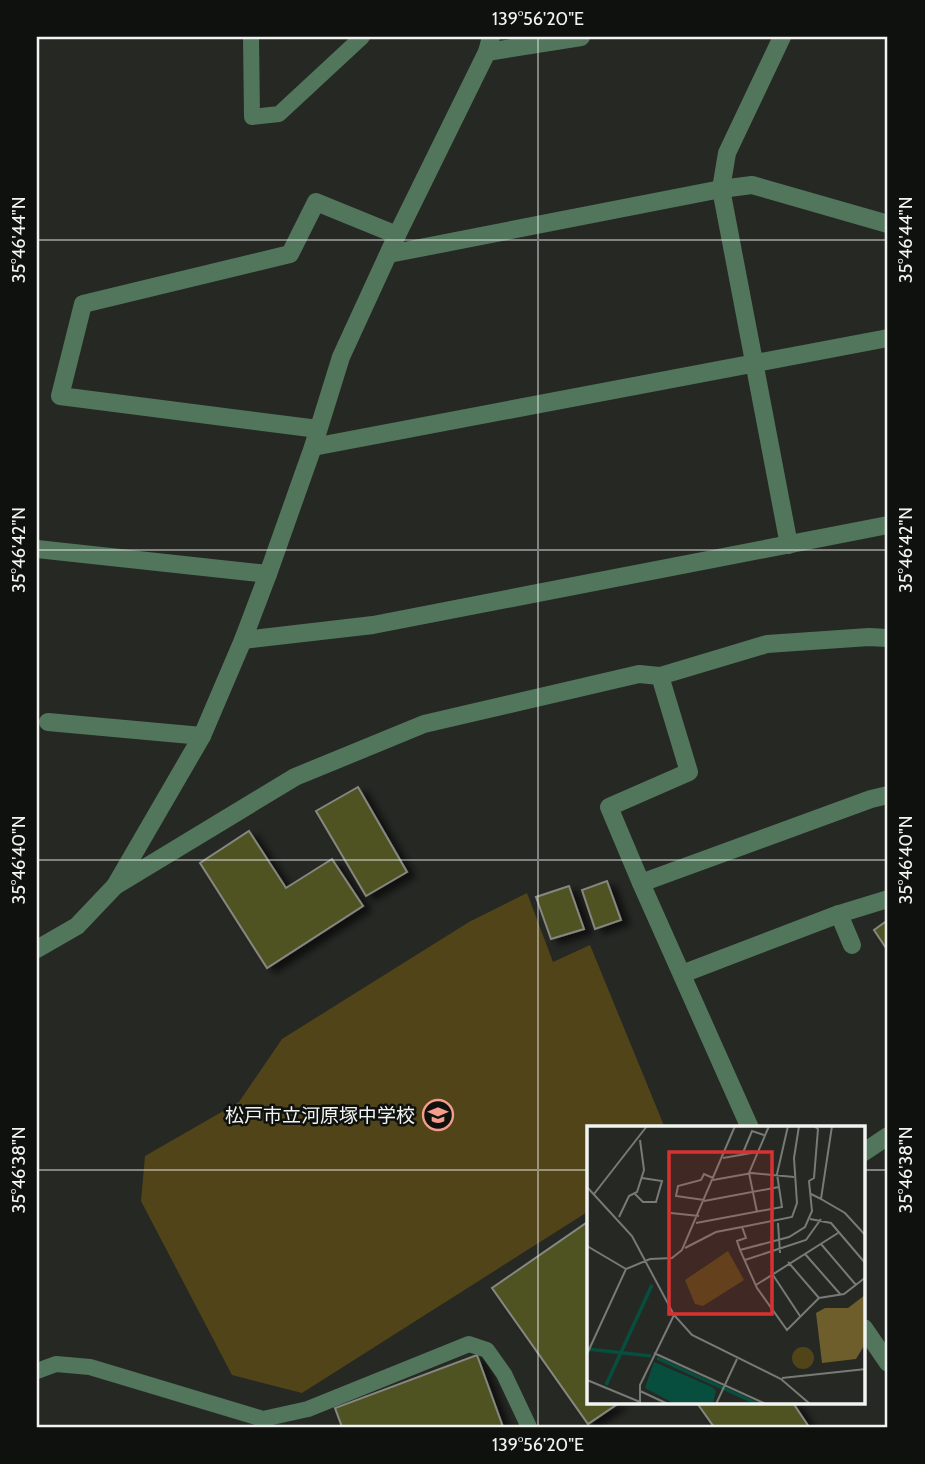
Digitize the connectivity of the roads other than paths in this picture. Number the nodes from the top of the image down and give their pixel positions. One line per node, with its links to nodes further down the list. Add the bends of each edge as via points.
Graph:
1 (251, 37): 2 (lane, via 253,117 279,114)
2 (362, 37)
3 (581, 37): 5 (street)
4 (782, 37): 6 (street, via 727,153)
5 (489, 44): 8 (street)
6 (721, 189): 7 (street, via 752,185); 9 (street); 11 (street)
7 (888, 224)
8 (397, 235): 9 (street); 12 (street, via 316,202 290,254 83,304 60,396)
9 (389, 254): 12 (street, via 341,357)
10 (888, 338): 11 (street)
11 (755, 363): 12 (street); 14 (street)
12 (316, 438): 16 (street)
13 (888, 525): 14 (street)
14 (789, 545): 18 (street, via 373,625)
15 (37, 549): 16 (street)
16 (268, 574): 18 (street)
17 (888, 638): 19 (street, via 767,644)
18 (243, 640): 21 (street)
19 (660, 676): 23 (street, via 689,772 609,807); 24 (street, via 639,674 424,724 295,777)
20 (48, 722): 21 (street)
21 (202, 736): 24 (street)
22 (888, 795): 23 (street)
23 (641, 883): 29 (street)
24 (115, 886): 28 (street, via 78,926)
25 (888, 899): 26 (street)
26 (839, 914): 27 (street); 29 (street)
27 (852, 945)
28 (37, 949)
29 (682, 974): 30 (street)
30 (749, 1126)
31 (888, 1136): 32 (street)
32 (866, 1151)
33 (866, 1331): 34 (street)
34 (888, 1363)
35 (37, 1371): 36 (lane, via 56,1364 90,1367 263,1419 308,1409 469,1343 487,1350)
36 (529, 1427)

